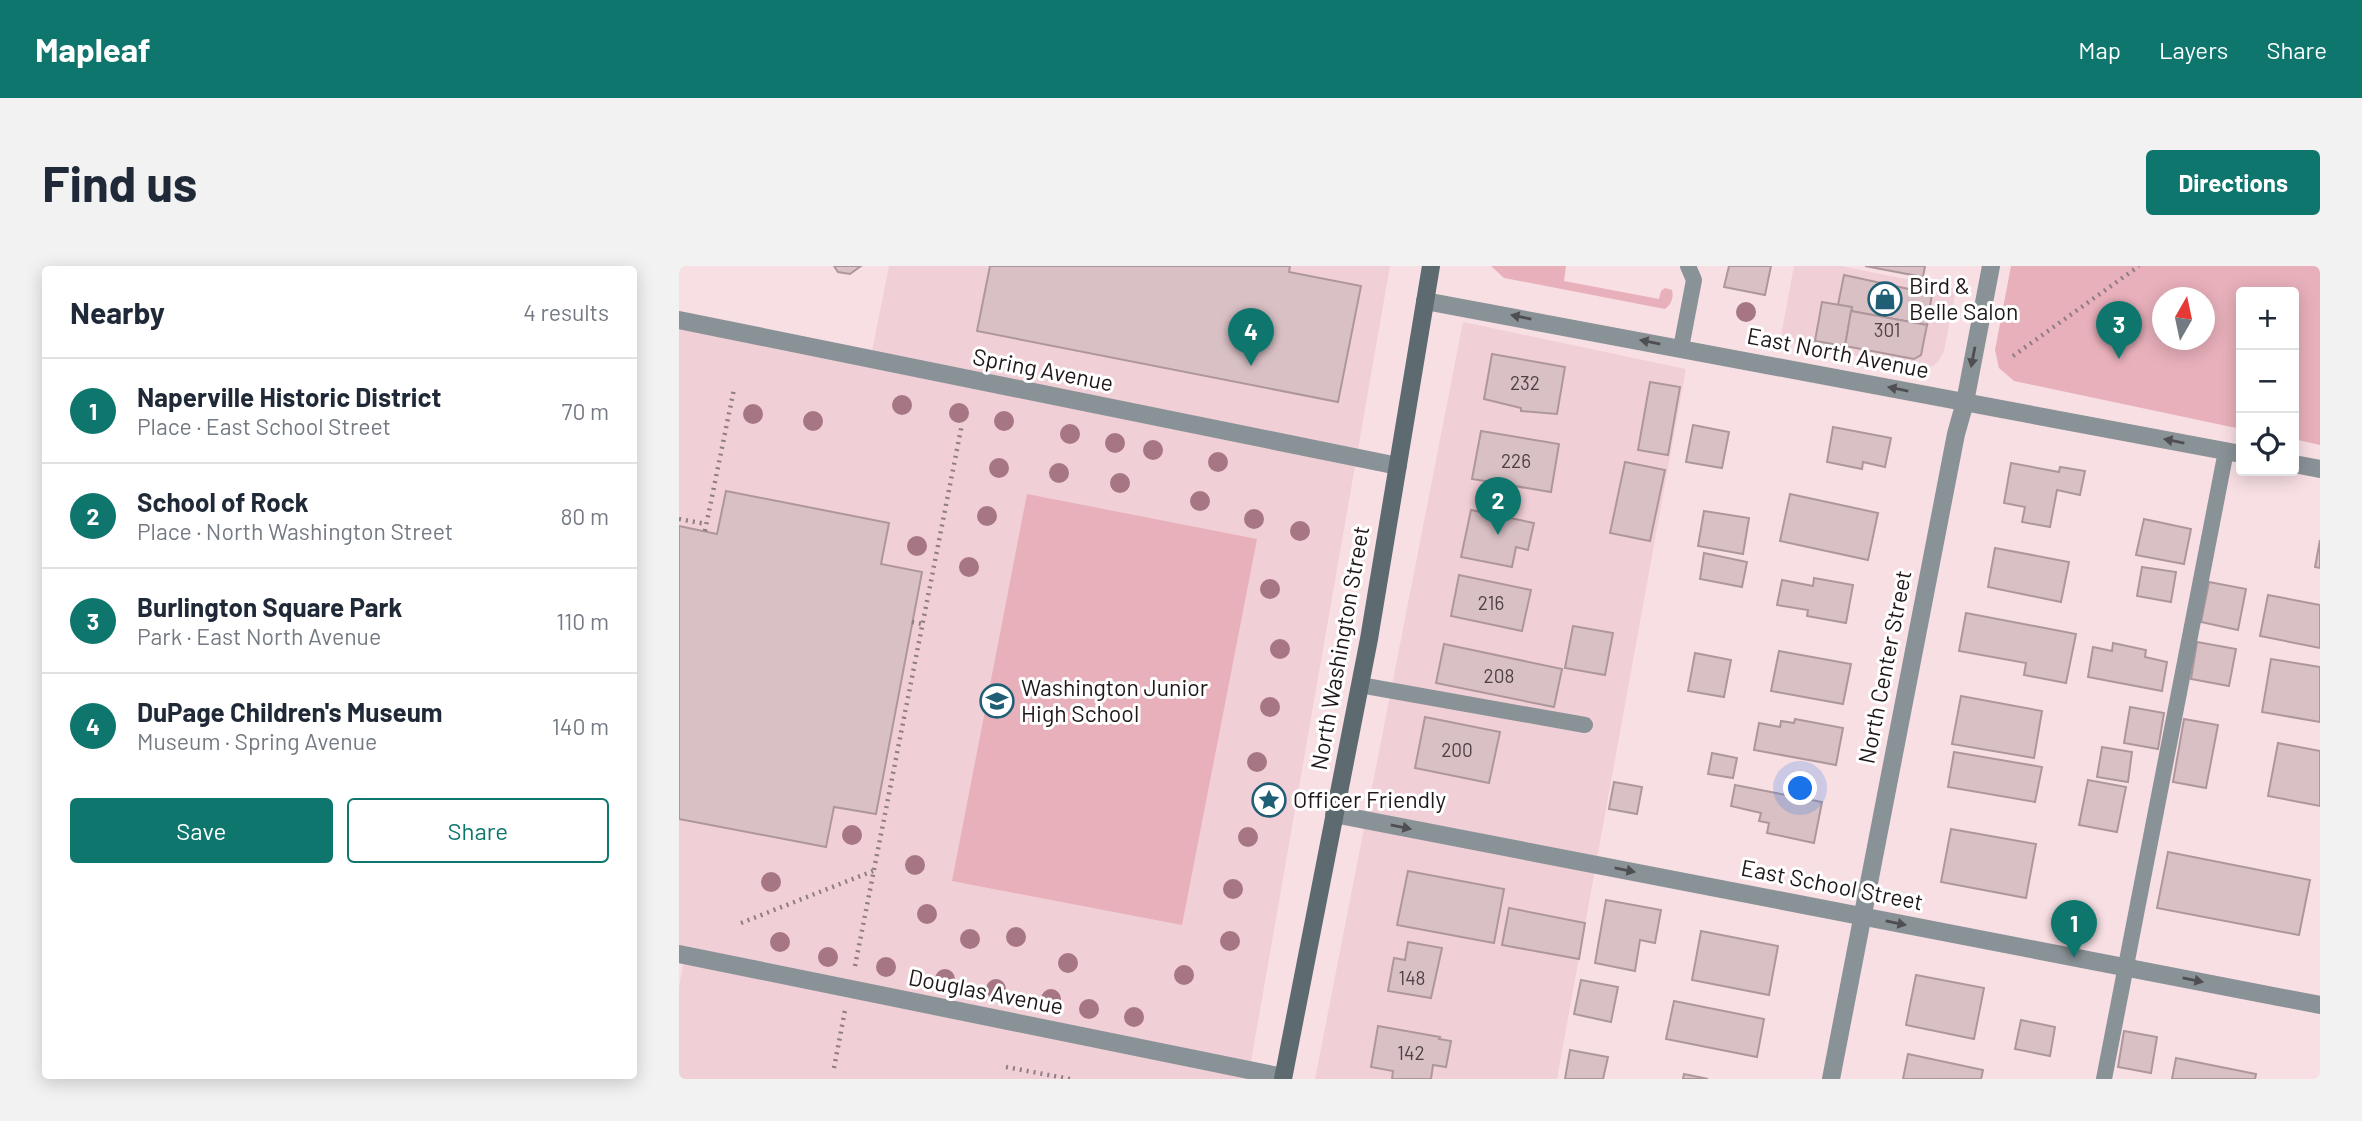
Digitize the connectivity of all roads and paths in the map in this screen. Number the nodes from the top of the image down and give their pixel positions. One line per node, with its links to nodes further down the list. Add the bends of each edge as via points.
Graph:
1 (1431, 266): 5 (main road, North Washington Street)
2 (1688, 266): 7 (lane, via 1694,280)
3 (1991, 266): 10 (street, North Center Street, one-way to 10)
4 (2139, 266): 8 (path)
5 (1425, 301): 7 (street, East North Avenue, one-way to 5); 14 (main road, North Washington Street)
6 (679, 320): 14 (street, Spring Avenue)
7 (1681, 348): 10 (street, East North Avenue, one-way to 7)
8 (2013, 356)
9 (734, 389): 18 (path)
10 (1965, 402): 12 (street, East North Avenue, one-way to 10); 29 (street, North Center Street, via 1955,434)
11 (962, 424): 22 (path)
12 (2234, 452): 32 (lane)
13 (2299, 465): 15 (street)
14 (1398, 466): 23 (main road, North Washington Street)
15 (2320, 468)
16 (679, 519): 17 (path)
17 (686, 520): 18 (path); 19 (path)
18 (706, 524): 20 (path)
19 (685, 527)
20 (705, 531)
21 (912, 622): 22 (path)
22 (922, 624): 26 (path)
23 (1360, 685): 24 (lane); 27 (main road, North Washington Street)
24 (1585, 725)
25 (885, 764): 26 (path)
26 (894, 766): 28 (path)
27 (1334, 814): 29 (street, East School Street, one-way to 29); 38 (main road, North Washington Street)
28 (874, 871): 30 (path); 33 (path)
29 (1862, 916): 32 (street, East School Street, one-way to 32); 40 (street, North Center Street)
30 (741, 923)
31 (679, 954): 38 (street, Douglas Avenue)
32 (2126, 967): 35 (street, East School Street, one-way to 35); 41 (lane)
33 (854, 970)
34 (846, 1005): 37 (path)
35 (2320, 1005)
36 (1006, 1067): 39 (path)
37 (834, 1068)
38 (1283, 1078)
39 (1070, 1079)
40 (1831, 1079)
41 (2104, 1079)

